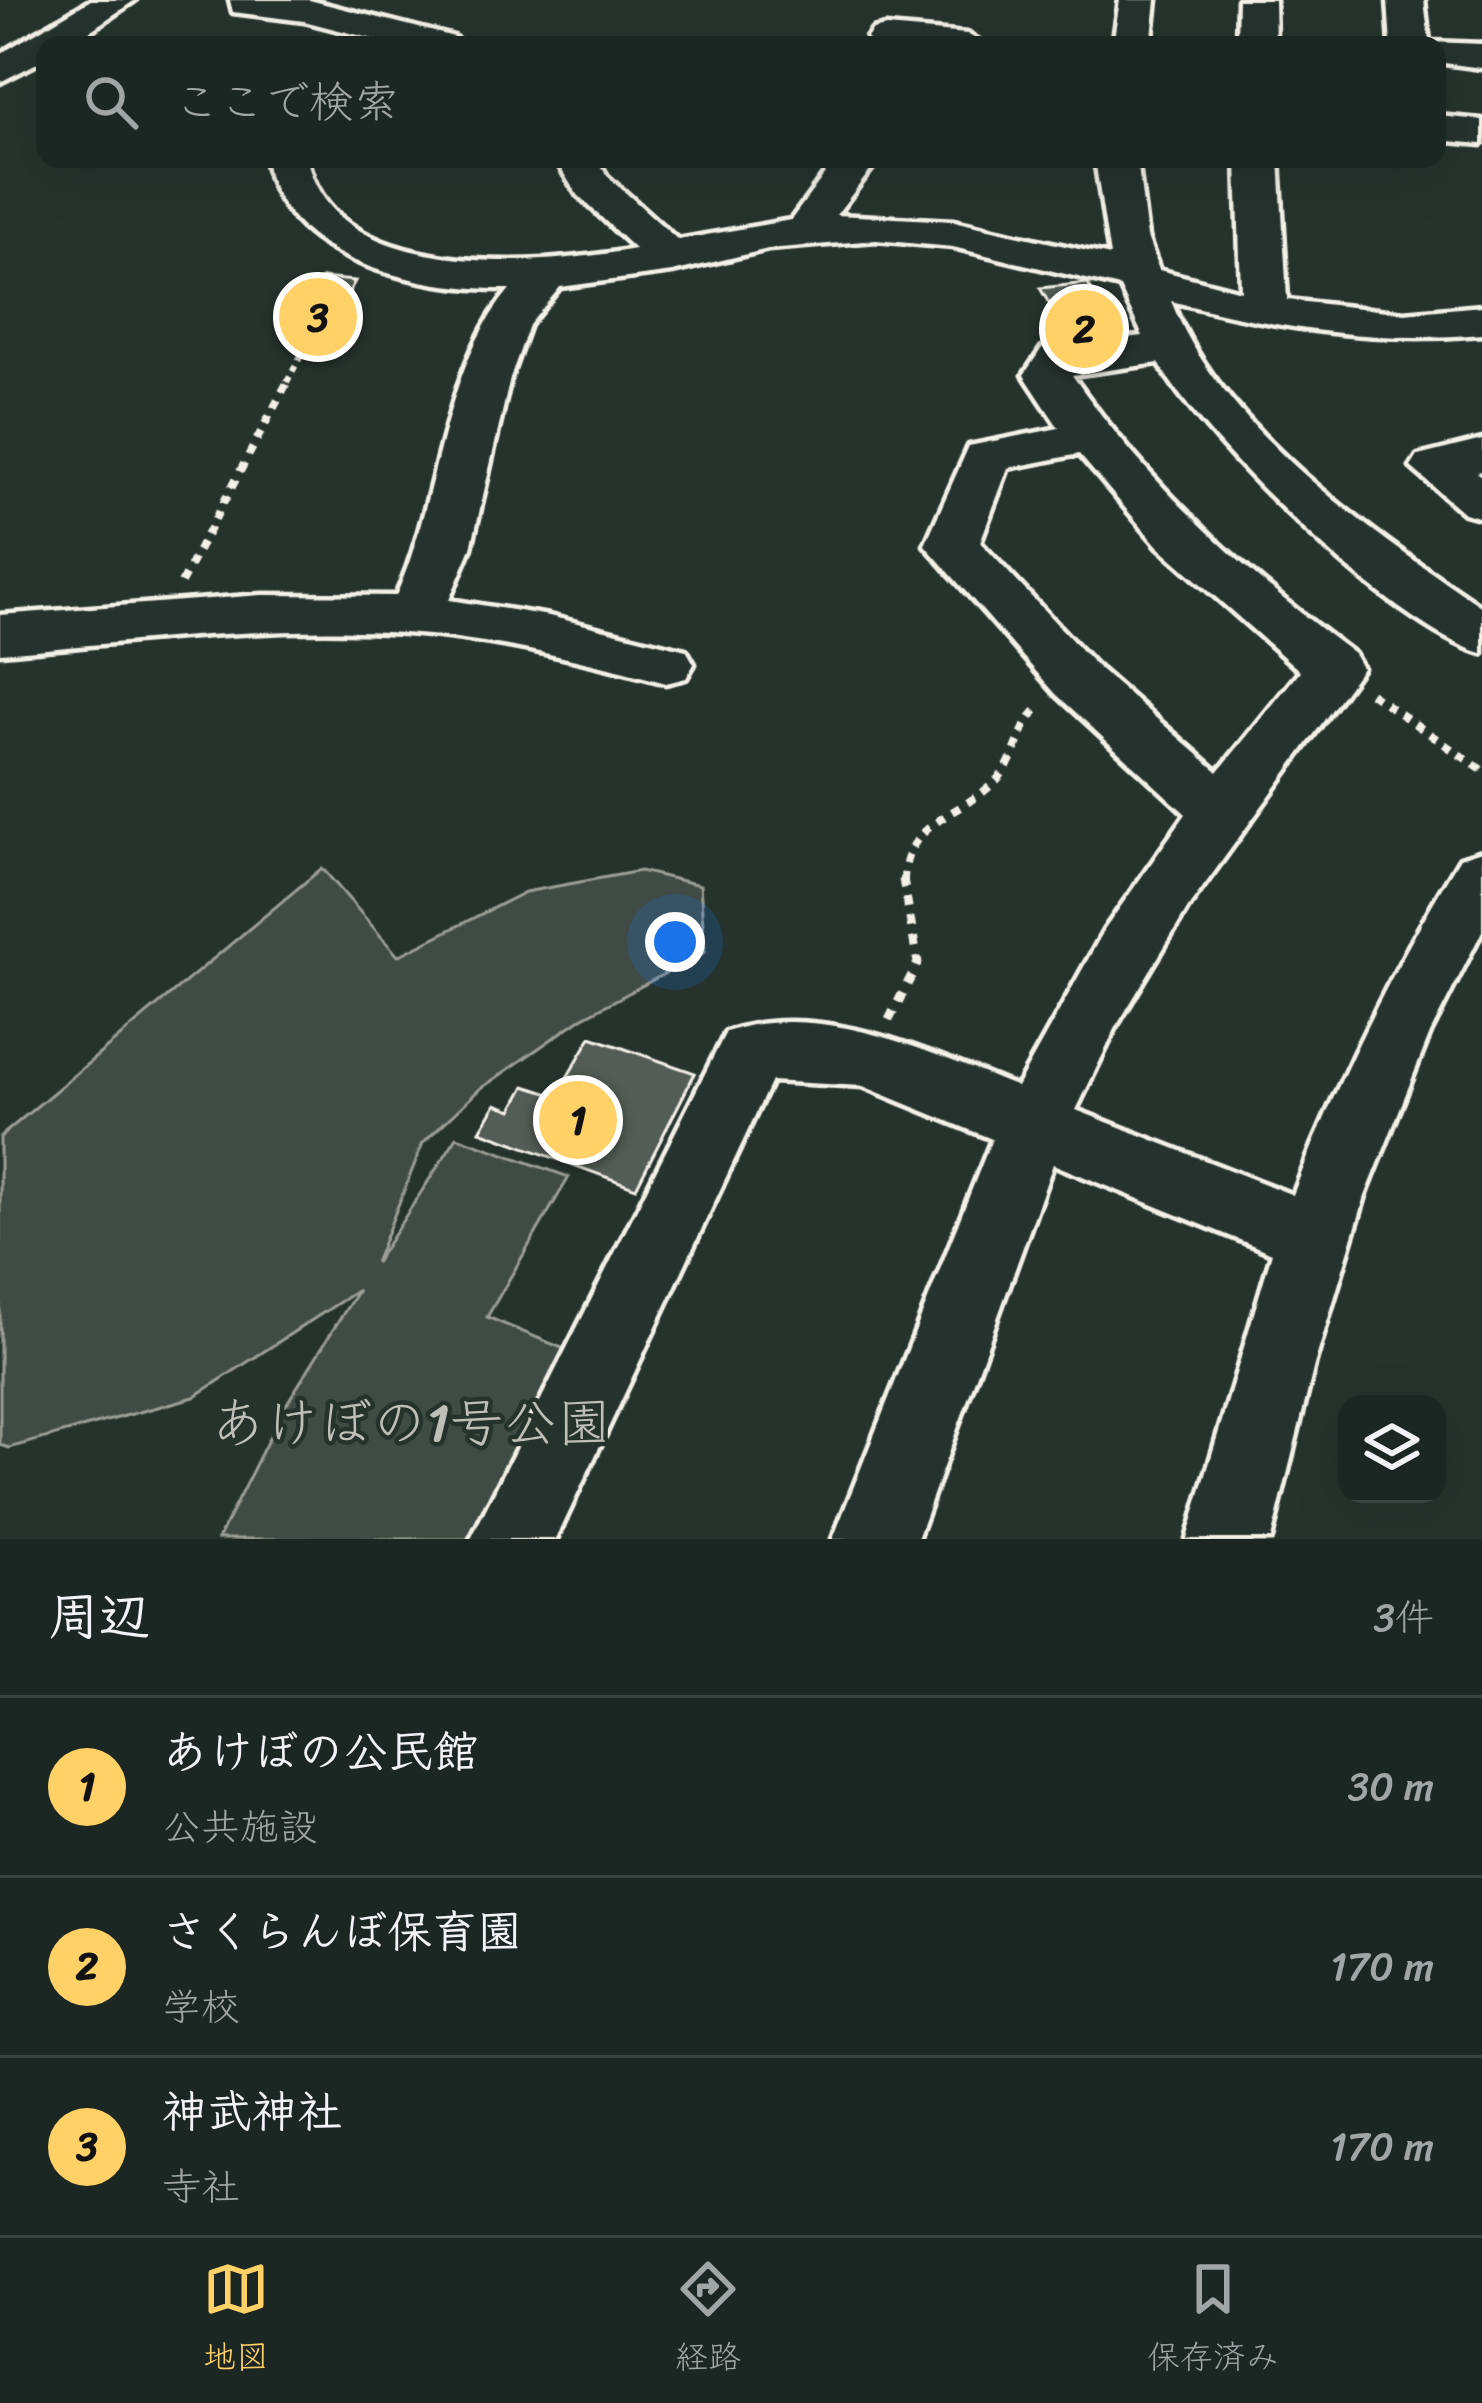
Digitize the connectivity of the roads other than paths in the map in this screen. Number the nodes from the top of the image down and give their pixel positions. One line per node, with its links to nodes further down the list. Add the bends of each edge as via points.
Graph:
1 (117, 0): 7 (street)
2 (1138, 0): 11 (street)
3 (1256, 0): 12 (street)
4 (1406, 0): 13 (street)
5 (239, 2): 8 (street); 9 (street)
6 (888, 28): 10 (street)
7 (57, 36)
8 (286, 36)
9 (406, 36)
10 (925, 36)
11 (1133, 36)
12 (1256, 36)
13 (1409, 36)
14 (36, 48): 17 (street)
15 (1446, 52): 16 (street)
16 (1482, 56)
17 (0, 70)
18 (1446, 129): 19 (street)
19 (1482, 132)
20 (289, 168): 28 (street, via 299,198 326,227 379,253 445,271)
21 (581, 168): 26 (street)
22 (850, 168): 25 (street)
23 (1116, 168): 27 (street, via 1119,228)
24 (1258, 168): 29 (street)
25 (808, 230): 26 (street); 27 (street, via 922,229)
26 (672, 259): 28 (street)
27 (1136, 275): 29 (street); 31 (street)
28 (545, 276): 35 (street, via 507,322 444,548)
29 (1265, 310): 30 (street, via 1385,328)
30 (1482, 320)
31 (1173, 348): 32 (street, via 1059,358 1048,375); 37 (street, via 1250,447 1308,504)
32 (1087, 437): 39 (street, via 1182,544 1334,668); 39 (street, via 987,457 952,545 1076,680)
33 (1482, 455): 34 (street, via 1436,467)
34 (1482, 502)
35 (415, 616): 36 (street, via 347,612); 38 (street, via 592,643)
36 (0, 634)
37 (1482, 634)
38 (666, 664)
39 (1219, 808): 41 (street, via 1129,947)
40 (1482, 875): 42 (street, via 1423,969)
41 (1033, 1128): 42 (street); 43 (street, via 868,1058 750,1052); 44 (street)
42 (1310, 1235): 45 (street)
43 (513, 1539)
44 (875, 1539)
45 (1229, 1539)

